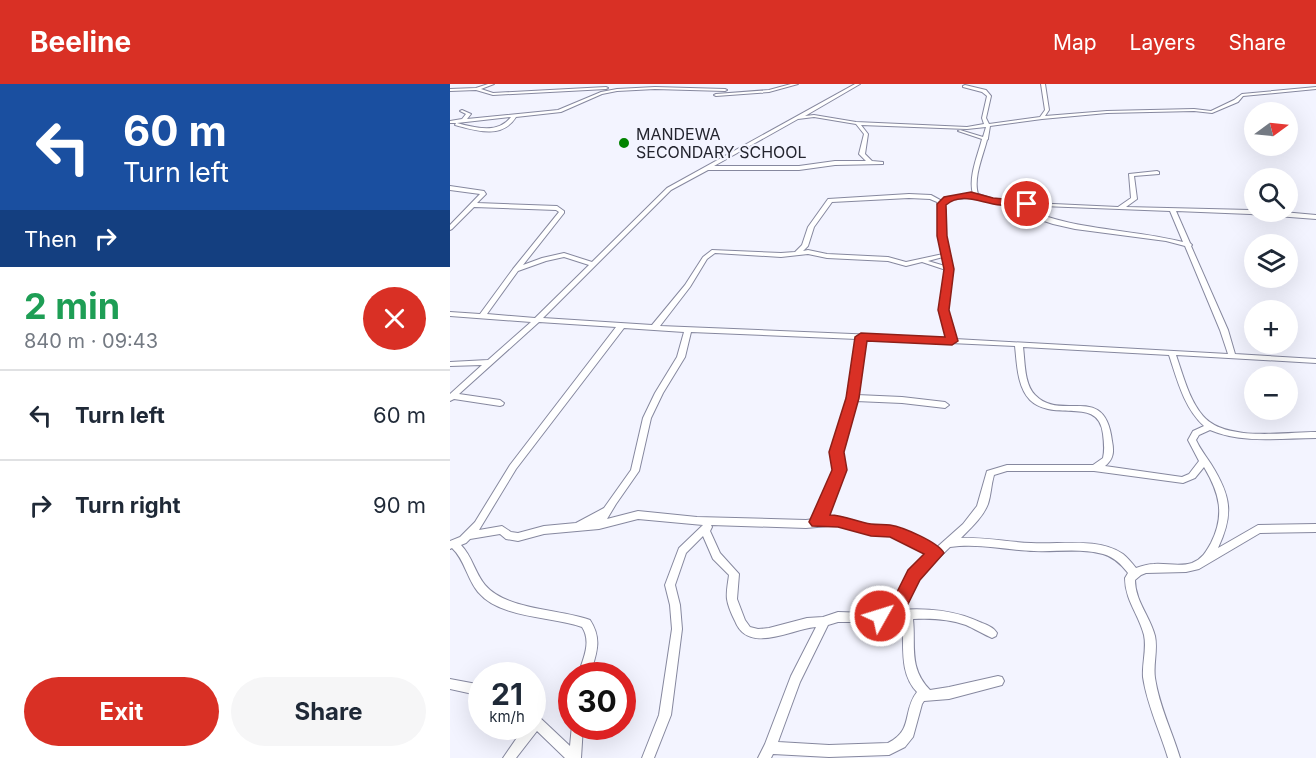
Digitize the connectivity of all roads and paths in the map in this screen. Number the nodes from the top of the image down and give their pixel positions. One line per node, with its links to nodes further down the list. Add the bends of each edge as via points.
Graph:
1 (492, 84): 10 (street)
2 (598, 84): 8 (street)
3 (724, 84): 14 (street)
4 (796, 84): 13 (street, via 724,96)
5 (858, 84): 18 (street)
6 (1043, 84): 19 (street, via 1047,110)
7 (965, 86): 23 (street, via 988,94 984,118)
8 (607, 88): 10 (street, via 493,94); 11 (street)
9 (1316, 88): 19 (street, via 1242,95 1212,112 1113,112)
10 (476, 89): 12 (street)
11 (626, 89): 13 (street); 17 (street, via 606,91 578,107)
12 (450, 90)
13 (702, 90): 14 (street)
14 (714, 90): 15 (street)
15 (725, 90)
16 (462, 111): 20 (street, via 469,114)
17 (514, 117): 20 (street); 21 (street, via 505,126 488,130)
18 (795, 118): 22 (street); 28 (street)
19 (1042, 118): 23 (street)
20 (463, 121): 21 (street)
21 (452, 123)
22 (856, 123): 24 (street); 26 (street, via 865,130 862,154)
23 (988, 127): 24 (street); 25 (street)
24 (948, 129): 25 (street)
25 (983, 138): 31 (street, via 975,176)
26 (870, 162): 27 (street); 28 (street, via 799,168)
27 (881, 163)
28 (703, 169): 45 (street, via 662,194)
29 (1157, 174): 35 (street, via 1131,175 1134,199)
30 (450, 188): 34 (street, via 482,192)
31 (976, 195): 32 (street, via 947,199); 33 (street)
32 (942, 204): 41 (street, via 927,197 833,199); 42 (street)
33 (1009, 204): 35 (street); 39 (street, via 1026,215 1075,228 1155,236)
34 (473, 205): 38 (street); 40 (street, via 562,209)
35 (1119, 208): 36 (street)
36 (1173, 211): 37 (street); 39 (street)
37 (1316, 217)
38 (450, 228)
39 (1189, 245): 58 (street)
40 (529, 252): 43 (street); 47 (street)
41 (797, 253): 44 (street, via 879,258 906,264); 52 (street, via 714,251)
42 (945, 255): 44 (street); 46 (street)
43 (554, 257): 45 (street, via 570,256); 47 (street)
44 (924, 261): 46 (street)
45 (592, 264): 50 (street)
46 (949, 269): 55 (street, via 944,310)
47 (515, 270): 49 (street)
48 (450, 314): 49 (street)
49 (482, 316): 50 (street)
50 (535, 322): 51 (street); 60 (street)
51 (622, 325): 52 (street); 76 (street, via 513,467)
52 (655, 327): 53 (street)
53 (688, 330): 54 (street); 70 (street, via 681,357 647,418 635,471)
54 (861, 337): 55 (street); 63 (street)
55 (952, 341): 56 (street)
56 (1019, 345): 57 (street); 69 (street, via 1035,400 1056,408 1089,408 1106,423 1109,456)
57 (1172, 354): 58 (street); 66 (street, via 1195,409)
58 (1232, 356): 59 (street)
59 (1316, 361)
60 (492, 362): 61 (street); 62 (street)
61 (450, 364)
62 (451, 397): 64 (street)
63 (853, 398): 65 (street); 71 (street, via 837,452 840,470)
64 (501, 403)
65 (945, 405)
66 (1209, 427): 67 (street, via 1238,434); 68 (street, via 1196,433 1192,440)
67 (1316, 435)
68 (1204, 461): 69 (street, via 1192,476 1183,480); 80 (street, via 1225,508 1221,531)
69 (1094, 468): 77 (street, via 997,469 987,480 980,510)
70 (607, 511): 72 (street); 74 (street)
71 (817, 522): 73 (street); 79 (street, via 838,521 891,531)
72 (599, 525): 73 (street, via 638,515); 74 (street)
73 (709, 525): 84 (street, via 716,556 734,574 732,599 747,631 769,633); 97 (street, via 682,551 670,585 677,629 664,716)
74 (576, 528): 76 (street, via 518,537 502,530)
75 (1316, 528): 80 (street, via 1258,529)
76 (470, 535): 78 (street)
77 (949, 543): 79 (street); 81 (street, via 983,541 1101,550 1125,561)
78 (452, 545): 86 (street, via 462,550 488,596 518,608 586,623 593,642)
79 (936, 553): 83 (street, via 914,575 901,601)
80 (1205, 560): 81 (street, via 1188,568 1152,568)
81 (1134, 573): 98 (street, via 1129,589 1149,634 1149,676)
82 (907, 614): 83 (street); 85 (street, via 953,615); 90 (street, via 908,666)
83 (880, 616): 84 (street, via 846,615)
84 (824, 622): 94 (street, via 795,680)
85 (992, 633)
86 (588, 662)
87 (998, 681): 90 (street, via 939,695)
88 (450, 684): 89 (street)
89 (468, 688)
90 (926, 694): 94 (street, via 917,700 909,734 889,749)
91 (546, 731): 96 (street)
92 (521, 740): 95 (street)
93 (576, 740): 96 (street)
94 (767, 753)
95 (509, 758)
96 (574, 758)
97 (648, 758)
98 (1174, 758)

